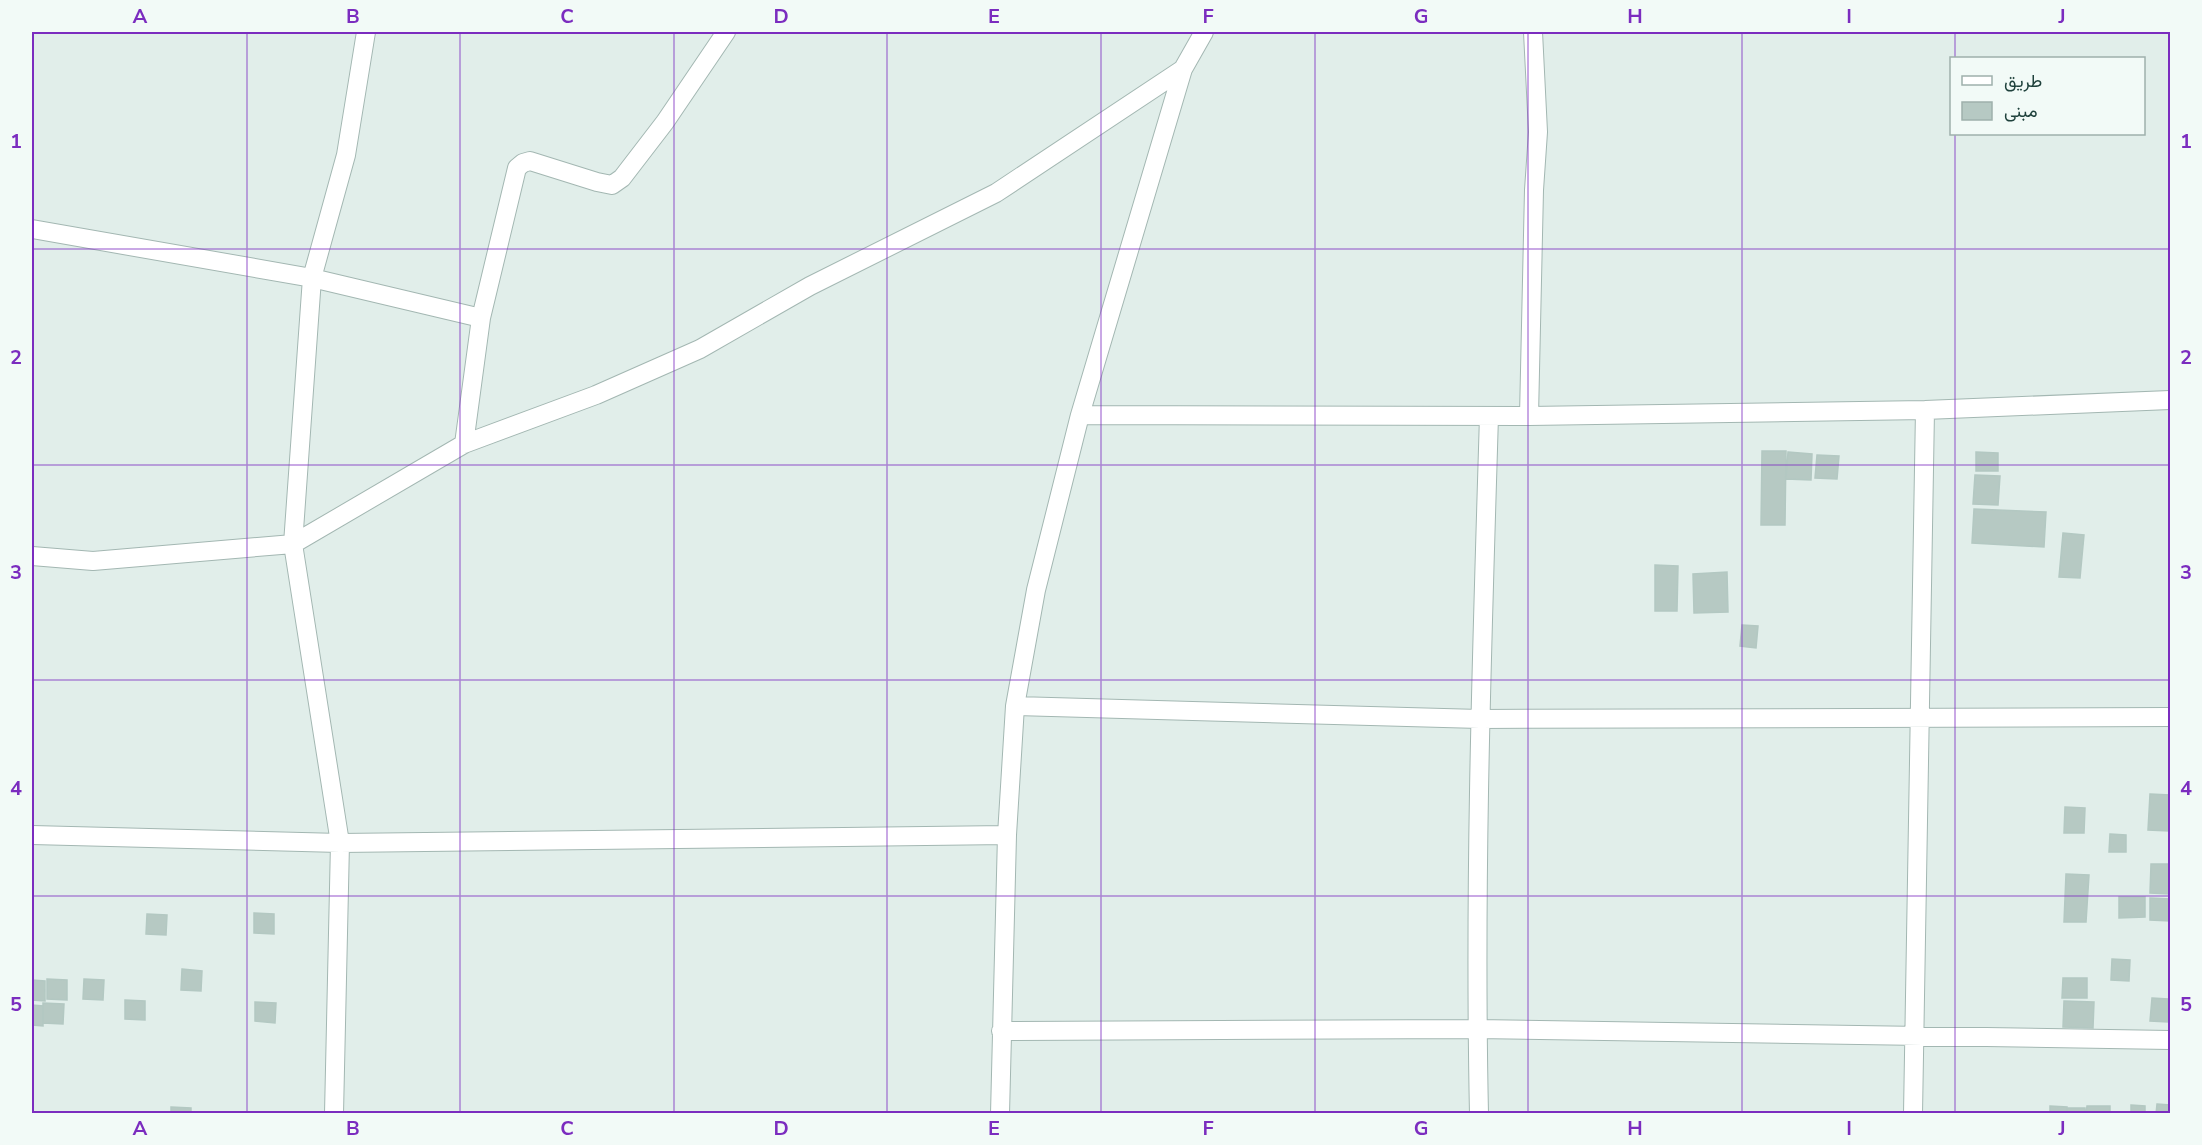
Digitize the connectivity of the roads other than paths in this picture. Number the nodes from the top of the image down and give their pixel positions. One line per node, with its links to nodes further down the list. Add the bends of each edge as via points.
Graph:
1 (366, 32): 7 (street, via 346,155)
2 (726, 32): 8 (street, via 665,122 622,178 612,185 530,161 517,168)
3 (1204, 32): 5 (street)
4 (1533, 32): 13 (street, via 1538,124)
5 (1183, 69): 11 (street); 14 (street, via 996,193 810,286 700,349 597,395)
6 (32, 229): 7 (street)
7 (312, 278): 8 (street); 15 (street)
8 (481, 318): 14 (street)
9 (2170, 400): 10 (street)
10 (1925, 410): 13 (street); 19 (street)
11 (1080, 415): 12 (street); 17 (street, via 1036,590)
12 (1489, 416): 13 (street); 20 (street)
13 (1529, 416)
14 (464, 444): 15 (street)
15 (293, 544): 16 (street, via 93,561); 23 (street)
16 (32, 556)
17 (1015, 706): 20 (street); 22 (street)
18 (2170, 717): 19 (street)
19 (1920, 718): 20 (street); 26 (street)
20 (1480, 719): 24 (street)
21 (32, 836): 23 (street)
22 (1007, 836): 23 (street); 25 (street)
23 (340, 843): 28 (street)
24 (1477, 1029): 25 (street); 26 (street); 30 (street)
25 (1001, 1031): 29 (street)
26 (1915, 1037): 27 (street); 31 (street)
27 (2170, 1040)
28 (334, 1113)
29 (1000, 1113)
30 (1479, 1113)
31 (1913, 1113)

